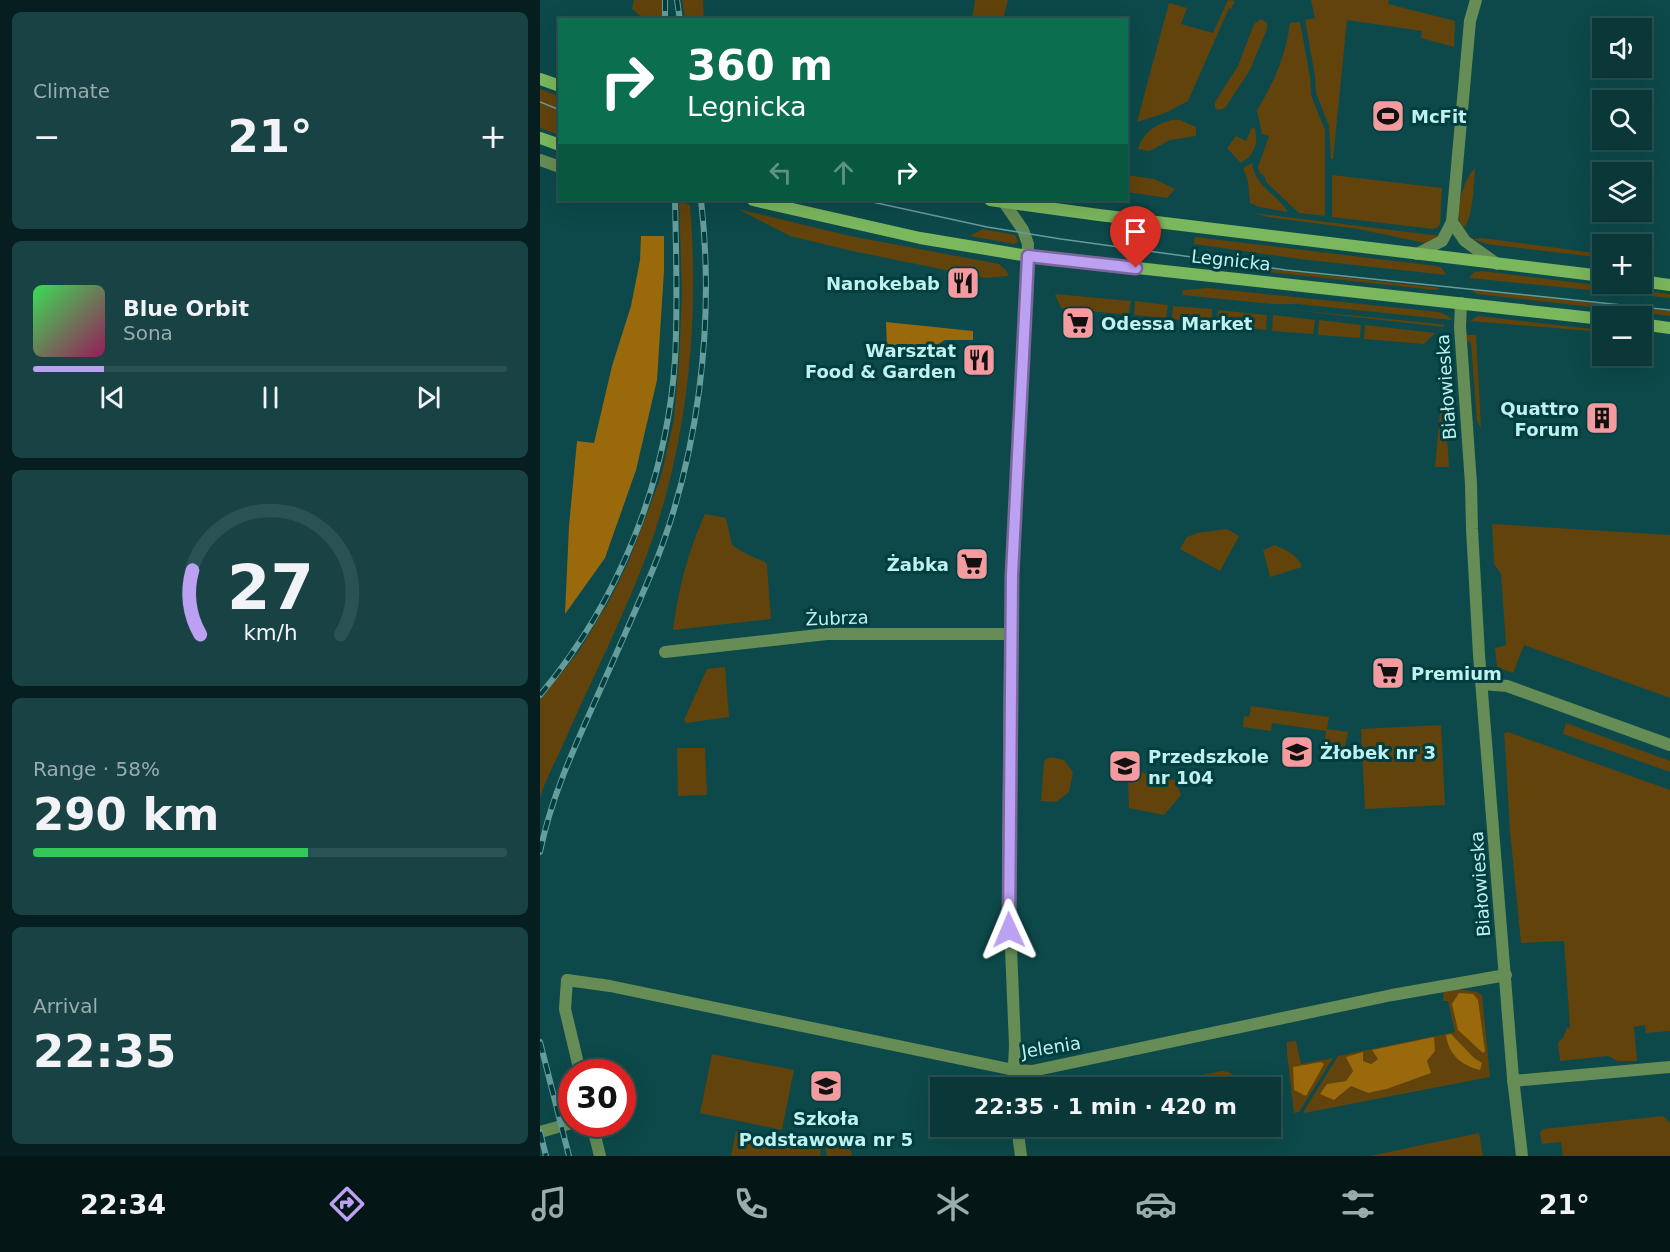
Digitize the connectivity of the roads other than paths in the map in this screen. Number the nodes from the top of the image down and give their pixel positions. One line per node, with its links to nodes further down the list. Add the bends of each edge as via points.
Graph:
1 (1476, 0): 11 (street, via 1470,21)
2 (540, 79): 3 (main road)
3 (558, 85)
4 (540, 138): 5 (main road)
5 (558, 144)
6 (540, 160): 7 (street)
7 (558, 166)
8 (757, 201): 13 (main road, Legnicka, via 920,238)
9 (997, 201): 13 (street, via 1023,230)
10 (1003, 201): 12 (main road, Legnicka)
11 (1452, 222): 12 (street, via 1442,241); 14 (street, via 1465,241)
12 (1417, 254): 14 (main road, Legnicka)
13 (1028, 256): 18 (main road, Legnicka); 22 (street)
14 (1497, 264): 15 (main road, Legnicka)
15 (1592, 275)
16 (1652, 283): 17 (main road)
17 (1670, 285)
18 (1461, 303): 19 (main road, Legnicka); 24 (street, Białowieska)
19 (1592, 318)
20 (1652, 326): 21 (main road)
21 (1670, 328)
22 (1011, 634): 23 (street, Żubrza, via 827,634); 29 (street, via 1008,876)
23 (665, 652)
24 (1482, 684): 25 (street, via 1507,687); 26 (street, Białowieska)
25 (1670, 745)
26 (1506, 975): 29 (street, Jelenia, via 1392,995 1032,1071); 31 (street, Białowieska)
27 (577, 1059): 29 (street, Jelenia, via 565,1009 567,980)
28 (1670, 1067): 31 (street)
29 (1014, 1070): 30 (street)
30 (1014, 1077)
31 (1513, 1082): 38 (street, Białowieska)
32 (558, 1127): 33 (street)
33 (540, 1132)
34 (595, 1137): 36 (street)
35 (1018, 1137): 37 (street)
36 (600, 1156)
37 (1021, 1156)
38 (1522, 1156)

